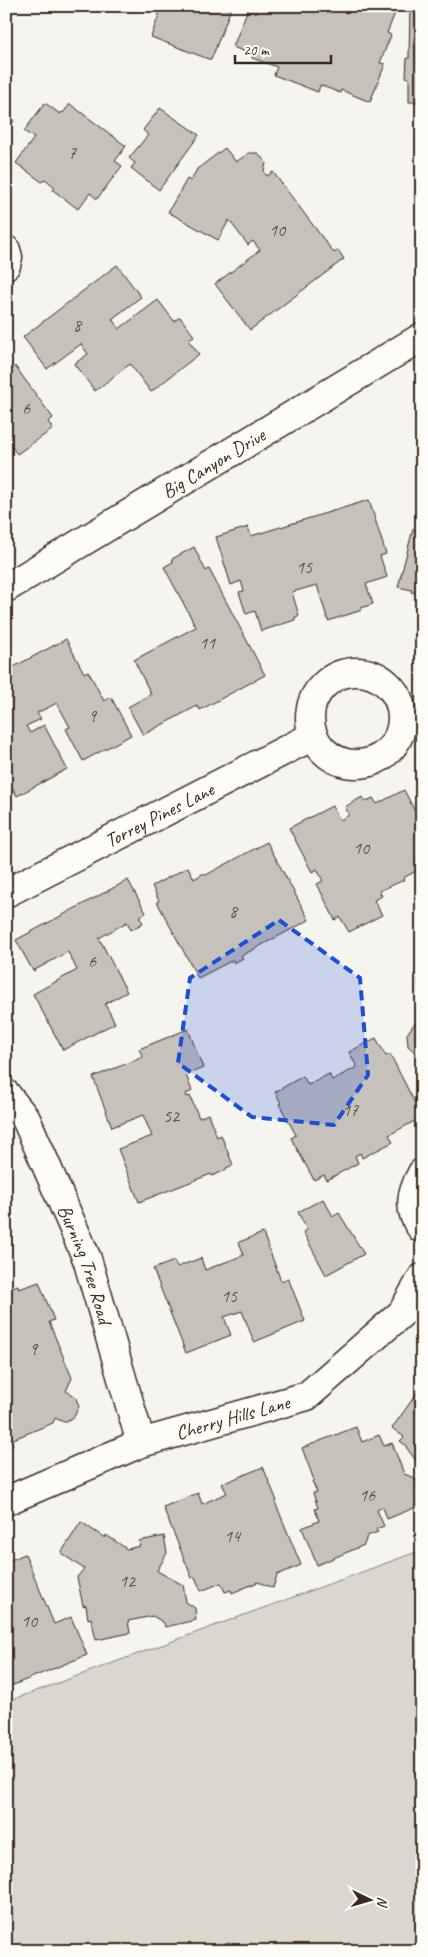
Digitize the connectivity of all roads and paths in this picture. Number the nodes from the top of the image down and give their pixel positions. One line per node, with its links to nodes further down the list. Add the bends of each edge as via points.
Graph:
1 (6, 250): 2 (street)
2 (6, 265)
3 (422, 337): 4 (street, Big Canyon Drive)
4 (6, 588)
5 (314, 736): 6 (street, Torrey Pines Lane)
6 (6, 893)
7 (6, 1094): 11 (street, Burning Tree Road, via 26,1119 86,1259)
8 (422, 1173): 9 (street, via 414,1187 412,1204 416,1221)
9 (422, 1229)
10 (422, 1278): 11 (street, Cherry Hills Lane, via 402,1313 307,1396)
11 (141, 1444): 12 (street, Cherry Hills Lane)
12 (6, 1501)

